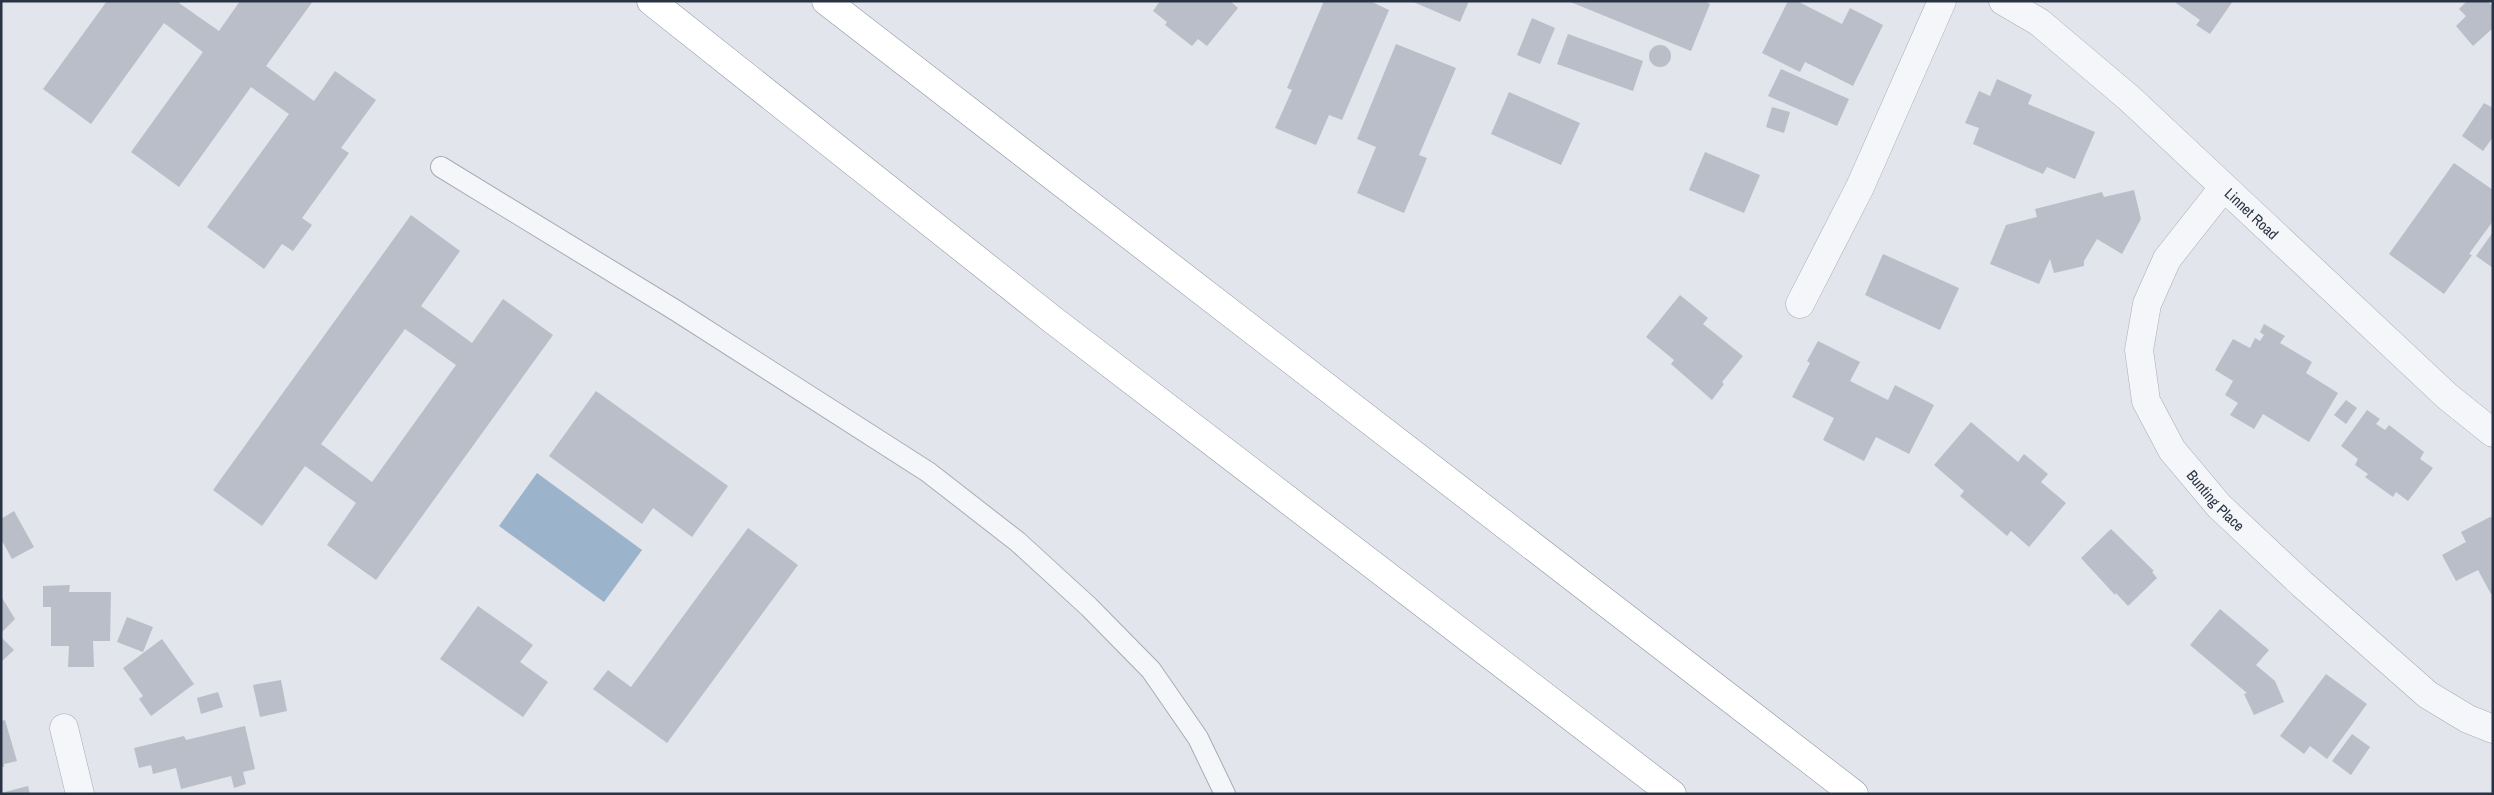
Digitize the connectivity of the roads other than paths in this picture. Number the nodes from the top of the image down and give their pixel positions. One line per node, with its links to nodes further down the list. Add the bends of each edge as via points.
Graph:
1 (651, 1): 13 (highway, via 1053,320)
2 (826, 1): 14 (highway)
3 (1942, 1): 7 (street, via 1860,187)
4 (2003, 1): 6 (street, Linnet Road, via 2039,22 2062,41 2129,98)
5 (441, 167): 12 (lane, via 920,466 1018,542 1151,670 1198,738)
6 (2223, 188): 8 (street, Linnet Road, via 2448,397); 10 (street, Bunting Place, via 2167,260 2147,304 2139,350 2146,402 2172,450 2226,512 2302,584 2428,695 2468,719)
7 (1800, 304)
8 (2493, 433)
9 (64, 728): 11 (street)
10 (2493, 729)
11 (80, 794)
12 (1225, 794)
13 (1672, 794)
14 (1854, 794)

